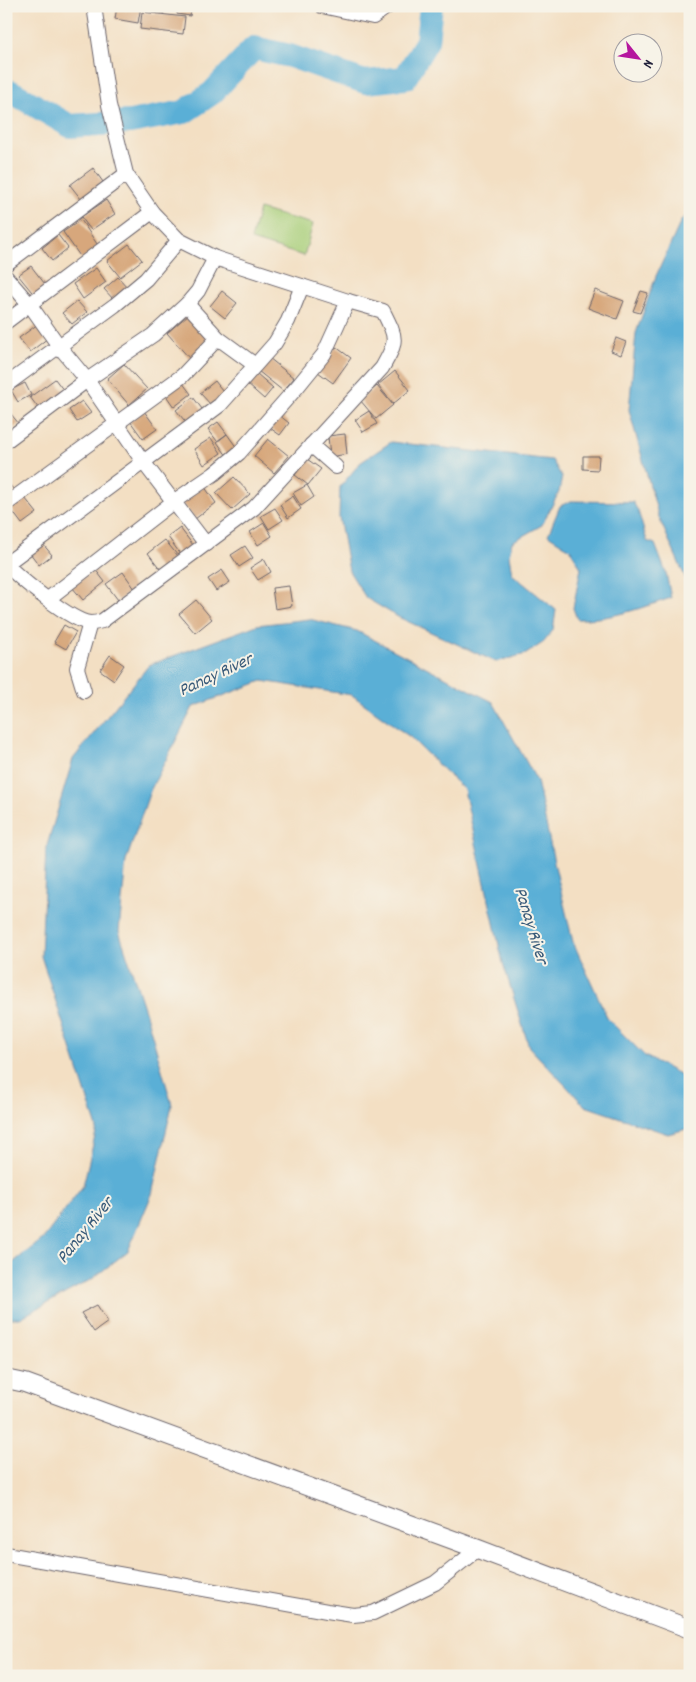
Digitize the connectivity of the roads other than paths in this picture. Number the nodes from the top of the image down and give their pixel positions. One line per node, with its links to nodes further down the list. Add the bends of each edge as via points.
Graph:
1 (94, 6): 5 (street, via 109,105)
2 (322, 6): 4 (street)
3 (388, 6): 4 (street, via 374,17)
4 (338, 8)
5 (126, 174): 6 (street); 9 (street)
6 (152, 212): 7 (street); 14 (street)
7 (179, 240): 8 (street); 17 (street, via 146,279)
8 (215, 258): 11 (street); 13 (street, via 198,291)
9 (6, 264)
10 (6, 276): 14 (street)
11 (302, 286): 12 (street); 18 (street, via 288,321 275,343)
12 (348, 301): 23 (street, via 383,311 395,336 391,352 382,368); 26 (street, via 324,354 298,386 239,453)
13 (187, 304): 16 (street); 19 (street, via 153,335)
14 (30, 305): 15 (street); 17 (street)
15 (6, 322)
16 (218, 338): 18 (street); 21 (street, via 182,376)
17 (59, 346): 19 (street); 20 (street)
18 (255, 366): 24 (street, via 220,405)
19 (87, 380): 21 (street); 22 (street)
20 (6, 385)
21 (117, 423): 24 (street); 27 (street)
22 (6, 441)
23 (311, 445): 25 (street); 28 (street, via 254,508)
24 (144, 462): 26 (street); 29 (street)
25 (336, 467)
26 (173, 502): 28 (street); 30 (street)
27 (6, 504)
28 (206, 544): 31 (street, via 102,621)
29 (6, 564): 30 (street)
30 (48, 599): 31 (street)
31 (90, 623): 32 (street, via 77,668)
32 (84, 691)
33 (6, 1379): 34 (main road, via 25,1383)
34 (478, 1549): 35 (street, via 435,1583 373,1613 353,1614); 36 (main road)
35 (6, 1554)
36 (690, 1630)

